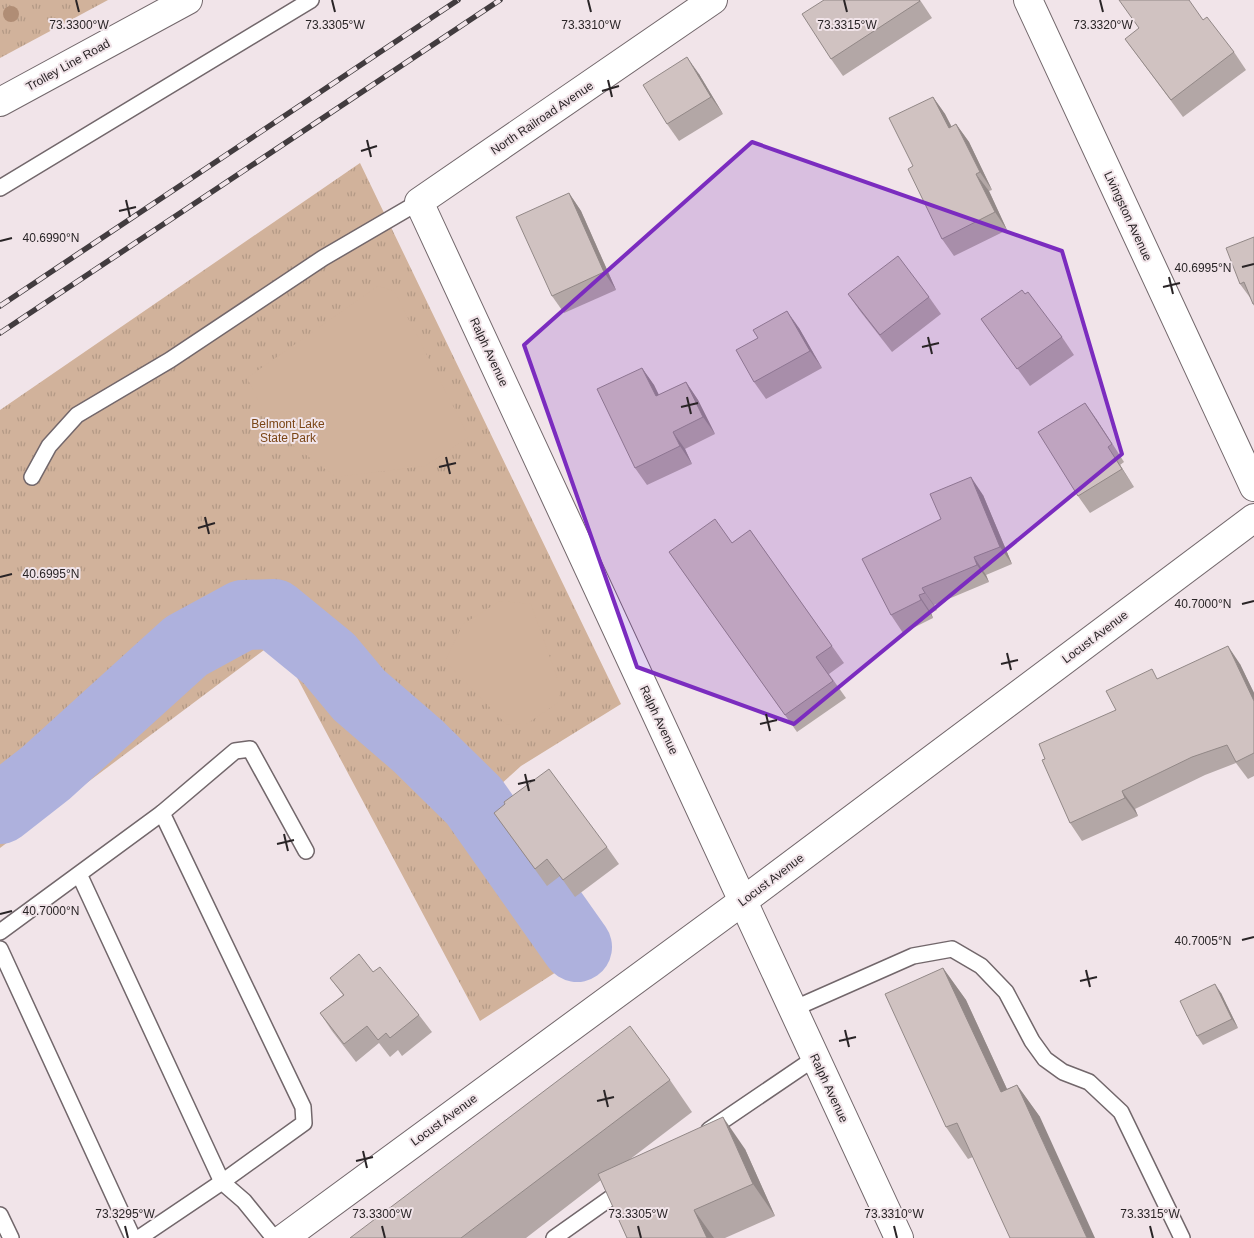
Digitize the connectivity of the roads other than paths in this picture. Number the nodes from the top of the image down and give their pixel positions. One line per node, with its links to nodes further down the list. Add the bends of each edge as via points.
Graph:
1 (188, 0): 5 (street, Trolley Line Road)
2 (311, 0): 6 (lane)
3 (714, 0): 7 (street, North Railroad Avenue)
4 (1028, 0): 9 (street, Livingston Avenue)
5 (0, 102)
6 (0, 188)
7 (419, 202): 8 (lane, via 323,258 170,360 77,415 49,446); 14 (street, Ralph Avenue)
8 (32, 477)
9 (1254, 487)
10 (1254, 518): 14 (street, Locust Avenue)
11 (162, 812): 12 (lane, via 235,751 250,750); 13 (lane); 21 (lane, via 303,1107 304,1123)
12 (306, 852)
13 (79, 874): 15 (lane); 21 (lane)
14 (743, 901): 17 (street, Ralph Avenue); 27 (street, Locust Avenue)
15 (0, 932)
16 (0, 949): 24 (lane)
17 (793, 1009): 18 (street, Ralph Avenue); 30 (lane, via 913,956 952,950 981,966 1006,992 1045,1060 1063,1072 1089,1082 1121,1112)
18 (816, 1058): 19 (lane); 29 (street, Ralph Avenue)
19 (700, 1137)
20 (636, 1180): 28 (lane)
21 (222, 1182): 25 (lane); 26 (lane, via 244,1201)
22 (0, 1215): 23 (lane)
23 (11, 1238)
24 (133, 1238)
25 (139, 1238)
26 (274, 1238)
27 (284, 1238)
28 (554, 1238)
29 (899, 1238)
30 (1182, 1238)

